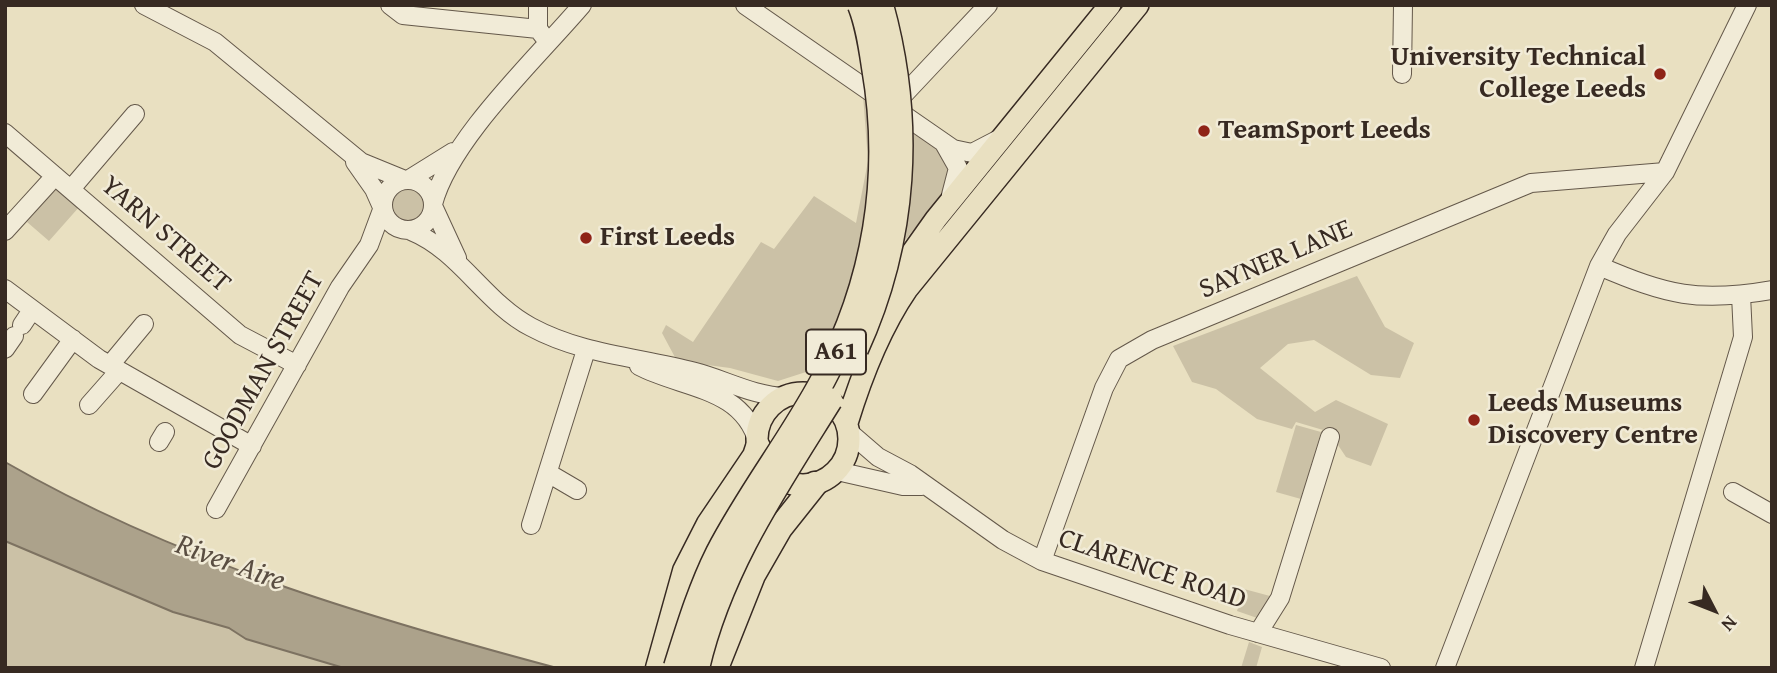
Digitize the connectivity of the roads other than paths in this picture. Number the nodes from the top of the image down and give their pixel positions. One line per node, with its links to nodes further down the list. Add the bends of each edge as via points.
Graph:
1 (144, 5): 24 (street, via 201,33 238,58)
2 (390, 5): 14 (street, via 403,15)
3 (538, 5): 14 (street)
4 (745, 5): 18 (street)
5 (860, 5): 66 (highway, A61, bridge, via 881,108 882,171 874,249 854,313 822,381 717,555)
6 (881, 5): 67 (highway, A61, bridge, via 900,98 901,178 893,246 871,316 838,388 766,502 732,566 709,620)
7 (988, 5): 18 (street)
8 (1097, 5): 15 (main road)
9 (1110, 5): 15 (main road)
10 (1138, 5): 51 (main road, via 907,289 868,363)
11 (1403, 5): 17 (street)
12 (1747, 5): 25 (street)
13 (581, 6): 16 (street)
14 (538, 29): 16 (street)
15 (1082, 38): 20 (main road)
16 (550, 43): 23 (street)
17 (1402, 75)
18 (891, 107): 22 (street)
19 (135, 114): 28 (street)
20 (1015, 124): 22 (street, via 978,151 960,152); 31 (main road)
21 (5, 133): 26 (street, YARN STREET)
22 (945, 145): 31 (street, via 956,159 958,173)
23 (459, 147): 27 (street); 29 (street)
24 (349, 153): 27 (street, via 375,170); 30 (street)
25 (1665, 172): 36 (street, via 1616,234); 64 (street, SAYNER LANE, via 1531,183 1152,340 1119,359 1104,388)
26 (55, 176): 28 (street, YARN STREET); 32 (street)
27 (406, 180): 29 (street, via 424,186); 30 (street, via 388,190)
28 (71, 188): 46 (street, YARN STREET, via 240,335)
29 (433, 205): 33 (street, via 426,224); 35 (street)
30 (382, 209): 33 (street, via 390,224); 34 (street, GOODMAN STREET)
31 (936, 219): 49 (main road, via 819,378)
32 (5, 231)
33 (410, 231): 34 (street, GOODMAN STREET); 35 (street)
34 (360, 259): 46 (street, GOODMAN STREET)
35 (459, 261): 44 (street, via 530,327)
36 (1599, 266): 39 (street, via 1653,289 1681,295); 70 (street)
37 (5, 289): 40 (street)
38 (1772, 290): 39 (street)
39 (1741, 295): 71 (street, via 1743,337)
40 (32, 310): 42 (street); 43 (street)
41 (144, 324): 47 (street)
42 (14, 337)
43 (72, 339): 47 (street); 48 (street)
44 (586, 350): 45 (street); 56 (street)
45 (623, 359): 49 (street, via 692,371 762,396); 53 (street, via 661,378 729,401 747,418)
46 (298, 365): 54 (street, GOODMAN STREET)
47 (114, 368): 50 (street); 54 (street, via 169,425)
48 (33, 394)
49 (793, 395): 51 (main road, via 826,399); 53 (main road, via 774,404 764,416)
50 (89, 405)
51 (848, 428): 55 (main road, via 849,447); 58 (street, CLARENCE ROAD, via 878,457)
52 (1330, 437): 65 (street, via 1280,598)
53 (758, 445): 57 (main road, via 766,466 776,476 788,483); 66 (highway, via 685,571)
54 (252, 446): 61 (street, GOODMAN STREET)
55 (837, 471): 57 (main road); 58 (street, CLARENCE ROAD)
56 (548, 473): 59 (street); 63 (street)
57 (815, 484): 68 (highway, via 780,528 753,575)
58 (922, 486): 64 (street, CLARENCE ROAD)
59 (577, 490)
60 (1733, 492): 62 (street)
61 (216, 509)
62 (1772, 514)
63 (531, 525)
64 (1042, 561): 65 (street, CLARENCE ROAD)
65 (1258, 633): 69 (street, CLARENCE ROAD)
66 (667, 666)
67 (696, 668)
68 (716, 668)
69 (1381, 668)
70 (1444, 668)
71 (1644, 668)

